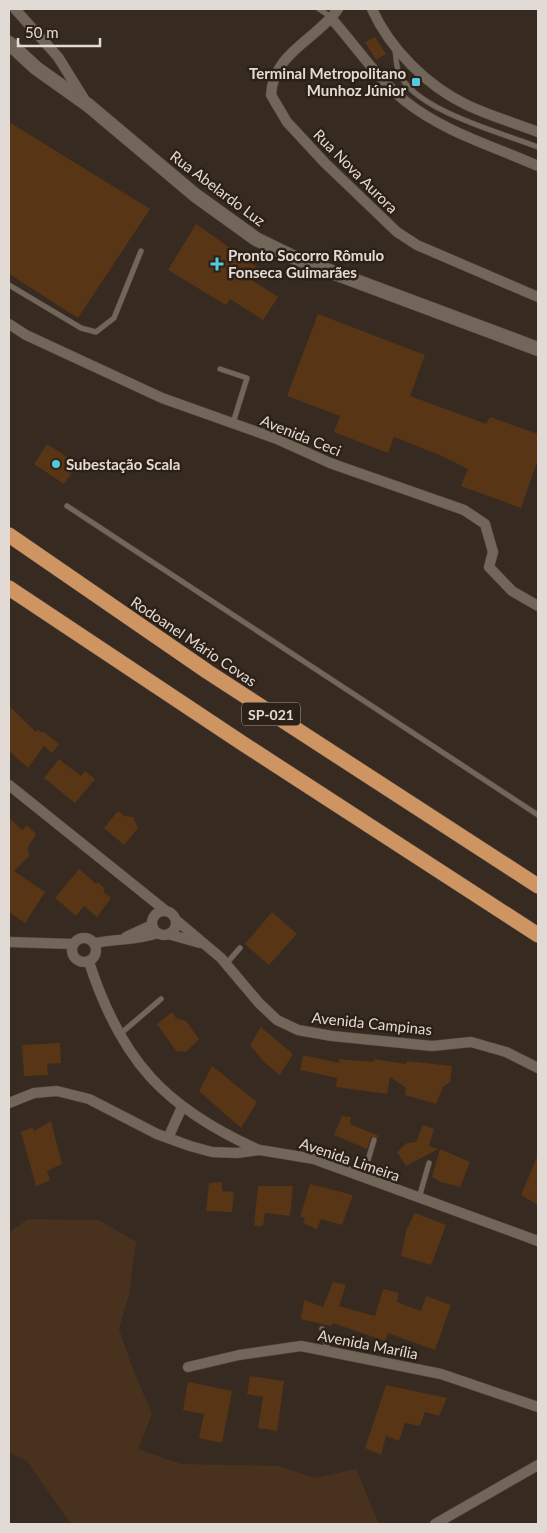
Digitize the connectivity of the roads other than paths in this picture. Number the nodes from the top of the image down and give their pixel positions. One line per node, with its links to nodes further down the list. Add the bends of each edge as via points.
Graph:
1 (15, 9): 9 (street, via 58,56)
2 (319, 9): 6 (lane)
3 (338, 9): 6 (street, Rua Nova Aurora)
4 (364, 9): 5 (street)
5 (374, 12): 8 (street)
6 (331, 18): 12 (street, via 387,83 423,114 449,130); 15 (street, Rua Nova Aurora, via 276,72 271,95 287,122 397,232 417,245)
7 (9, 43): 9 (main road, Rua Abelardo Luz, via 36,68)
8 (394, 44): 10 (street, via 447,94); 11 (lane, via 399,73 413,91 435,108)
9 (88, 105): 17 (main road, Rua Abelardo Luz, via 195,195 256,239 297,259)
10 (538, 132)
11 (538, 146)
12 (538, 166)
13 (141, 251): 14 (lane, via 114,318 96,332 82,328)
14 (9, 285)
15 (538, 297)
16 (9, 324): 19 (street, Avenida Ceci, via 26,335 162,398)
17 (538, 349)
18 (220, 368): 19 (lane, via 247,378)
19 (233, 424): 23 (street, Avenida Ceci, via 478,518 485,524 492,552 489,567 512,591)
20 (67, 506): 25 (lane)
21 (9, 536): 26 (highway, Rodoanel Mário Covas / SP-021, via 208,672)
22 (9, 588): 32 (highway, SP-021)
23 (538, 606)
24 (9, 785): 27 (street)
25 (538, 816)
26 (538, 886)
27 (140, 891): 28 (street); 29 (street)
28 (166, 911): 29 (street); 30 (street, Avenida Campinas)
29 (155, 914): 31 (street)
30 (176, 920): 31 (street, via 176,926); 35 (street, Avenida Campinas)
31 (159, 931): 34 (street, via 143,938); 35 (street)
32 (538, 935)
33 (9, 942): 36 (street)
34 (95, 943): 36 (street, via 84,938); 38 (street, via 97,954)
35 (204, 943): 39 (street, Avenida Campinas)
36 (73, 944): 38 (street, via 73,956 83,963)
37 (240, 948): 39 (lane)
38 (89, 962): 41 (street)
39 (226, 965): 42 (street, Avenida Campinas, via 277,1020 298,1030 432,1046 471,1042 506,1052)
40 (161, 998): 41 (lane)
41 (119, 1035): 44 (street, via 164,1092)
42 (538, 1068)
43 (9, 1103): 45 (street, Avenida Limeira, via 34,1094 58,1091 89,1099)
44 (182, 1107): 45 (street); 47 (street, via 202,1122)
45 (168, 1138): 47 (street, Avenida Limeira, via 212,1152 237,1154)
46 (374, 1140): 49 (lane)
47 (260, 1150): 49 (street, Avenida Limeira, via 314,1159)
48 (429, 1163): 50 (lane)
49 (363, 1177): 50 (street, Avenida Limeira)
50 (419, 1199): 51 (street, Avenida Limeira)
51 (538, 1241)
52 (322, 1329): 53 (lane)
53 (328, 1352): 54 (street, Avenida Marília, via 302,1346 239,1355); 55 (street, Avenida Marília, via 441,1374)
54 (188, 1367)
55 (538, 1407)
56 (538, 1465): 57 (street)
57 (435, 1524)

